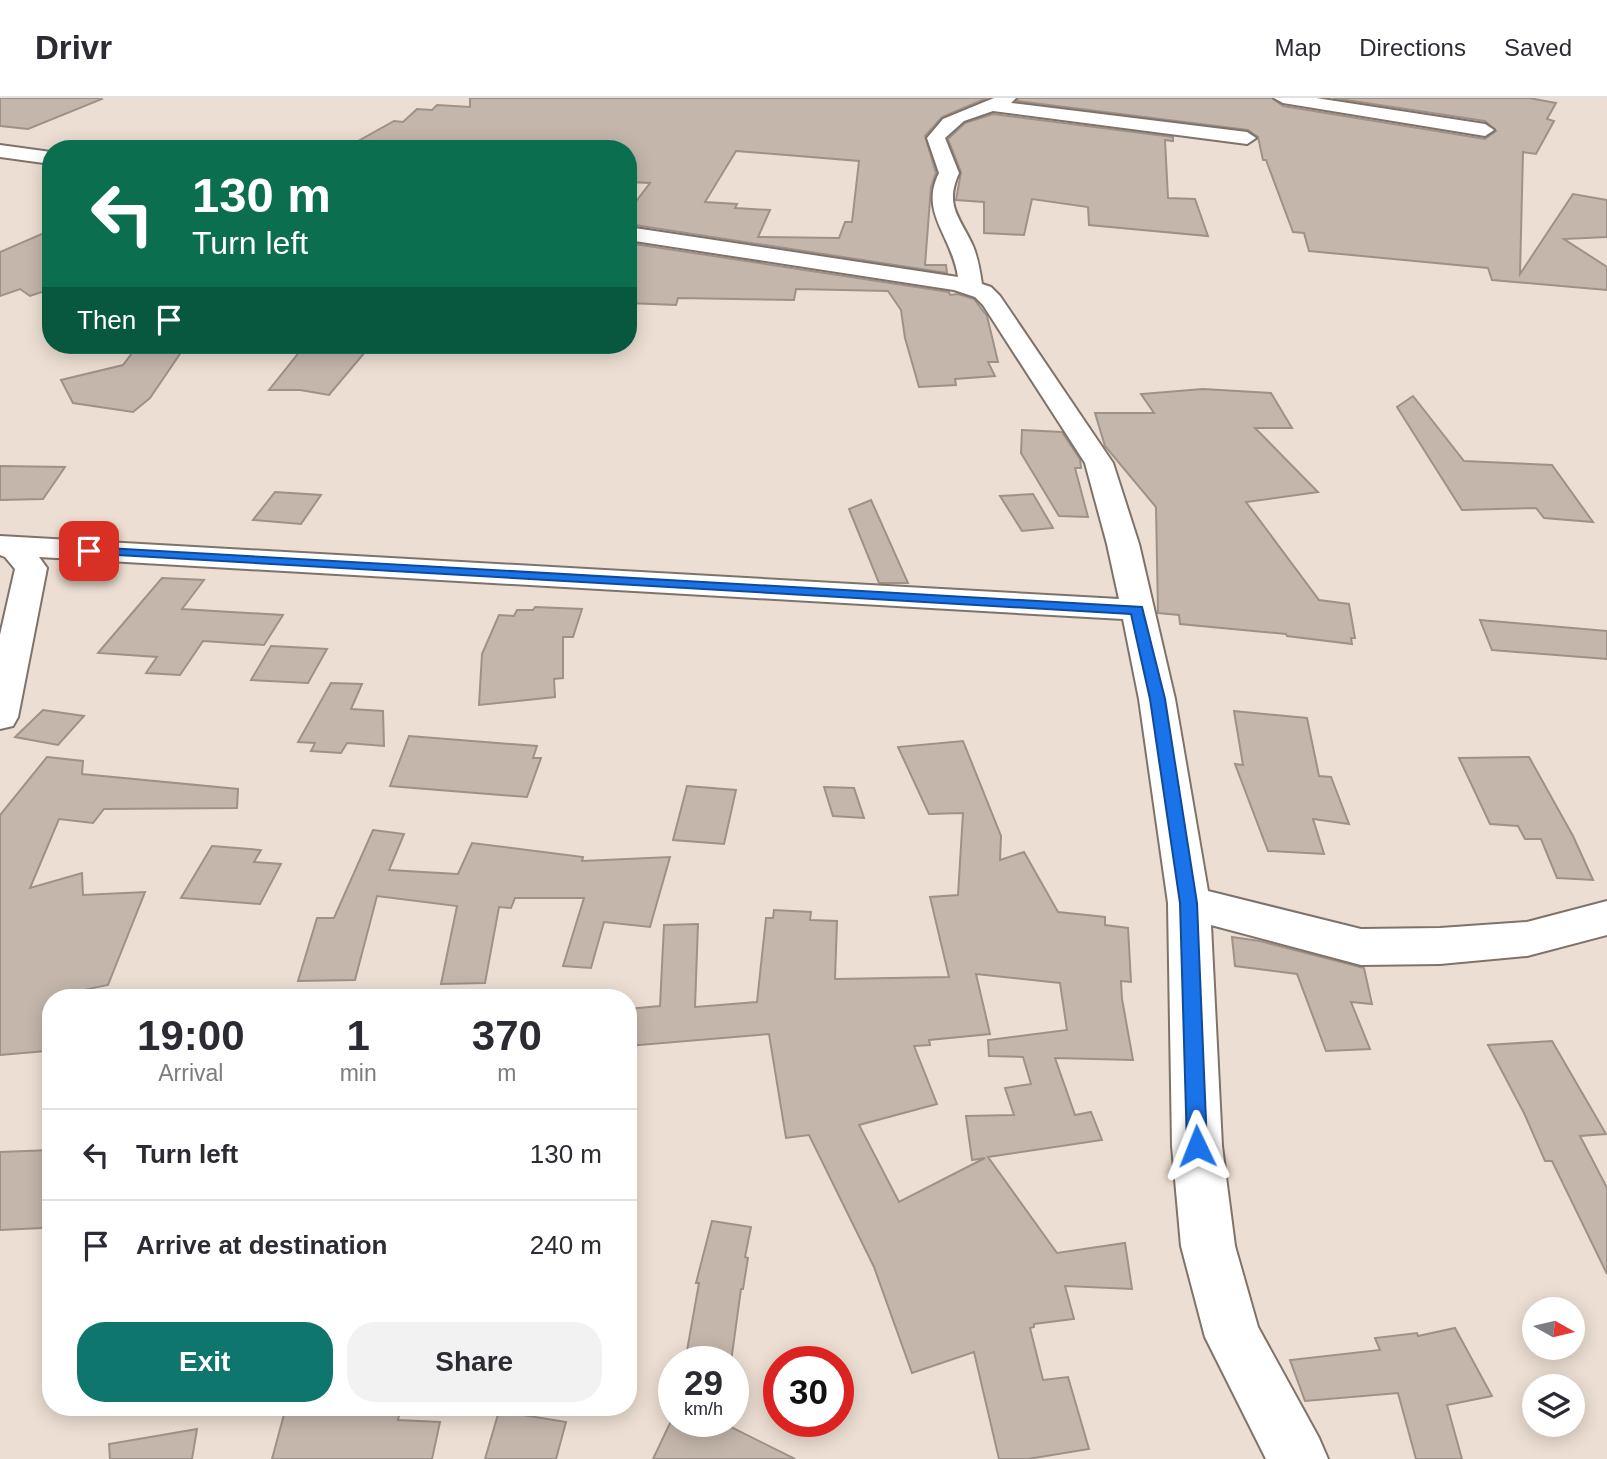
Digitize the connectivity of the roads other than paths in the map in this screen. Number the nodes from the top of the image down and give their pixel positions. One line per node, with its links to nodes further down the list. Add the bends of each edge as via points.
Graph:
1 (1283, 98): 3 (street)
2 (1001, 102): 4 (street); 8 (street, via 957,118 936,138 948,173 940,197 965,254)
3 (1485, 130)
4 (1247, 138)
5 (0, 151): 6 (street)
6 (42, 157)
7 (637, 234): 8 (street)
8 (971, 287): 10 (street, via 992,301 1099,463)
9 (3, 545): 10 (street); 11 (street, via 16,550 31,568)
10 (1138, 610): 12 (street)
11 (0, 717)
12 (1189, 903): 13 (street, via 1361,947 1527,939); 14 (street, via 1197,1146 1208,1246 1233,1337)
13 (1607, 918)
14 (1298, 1459)

